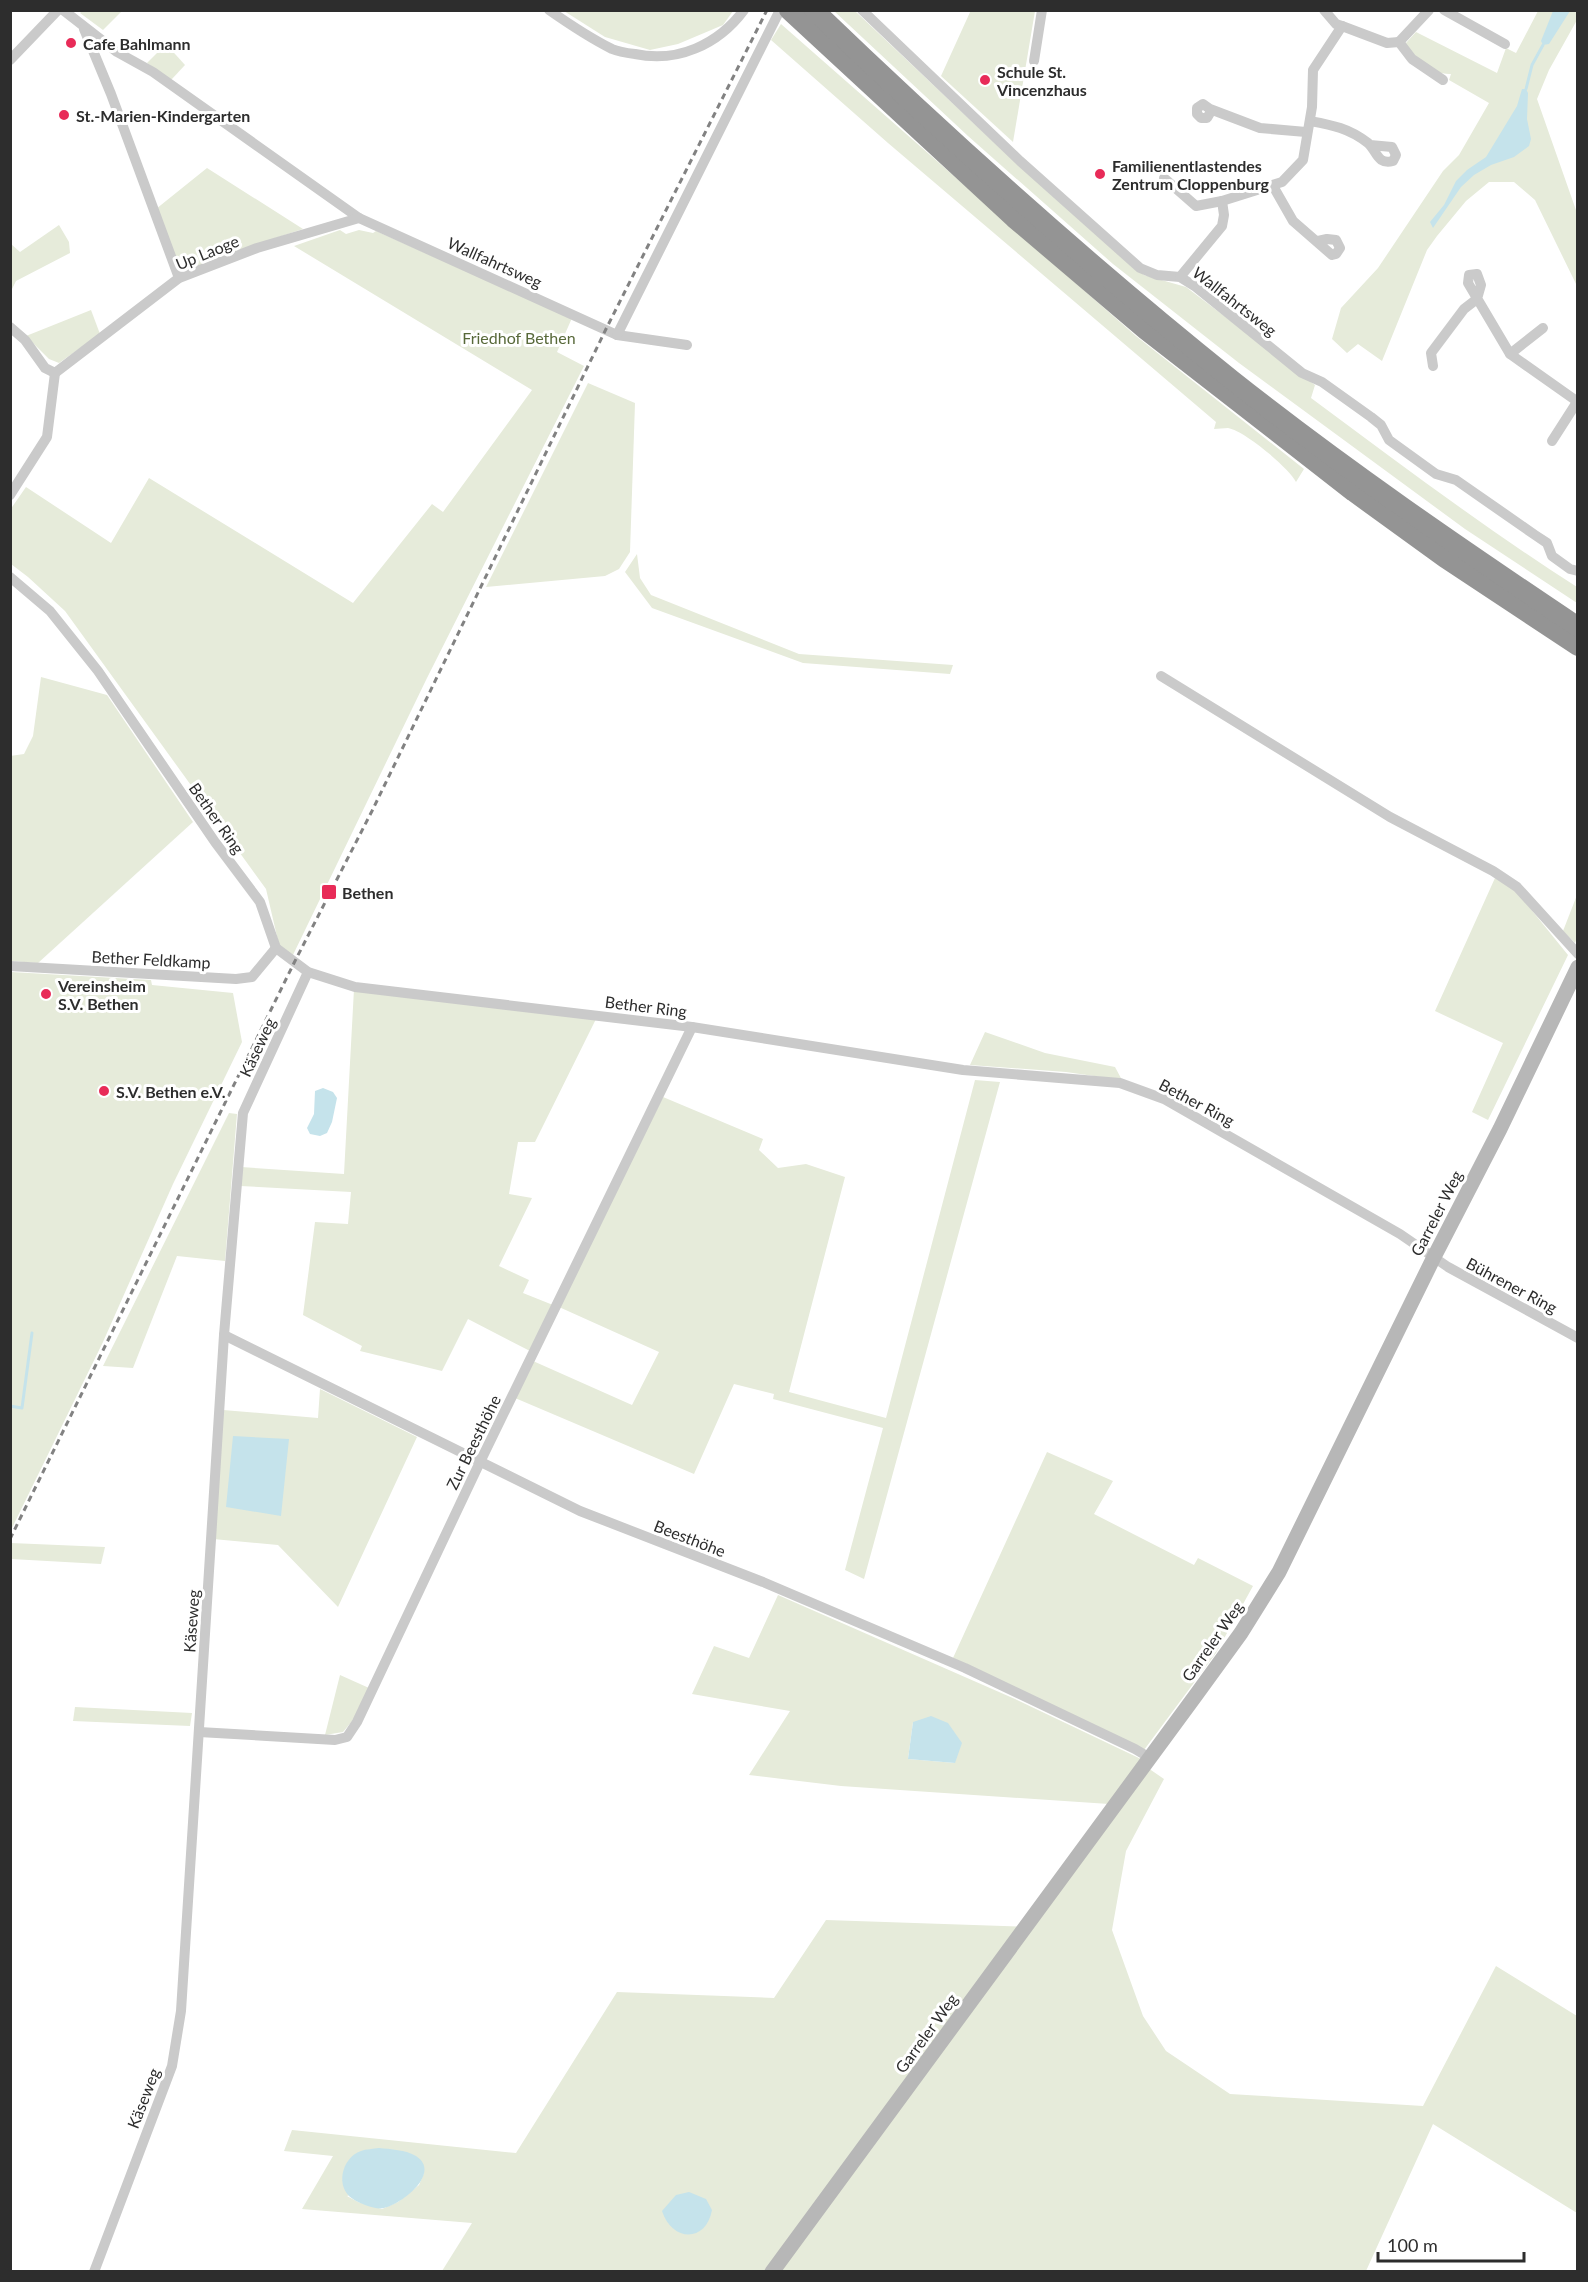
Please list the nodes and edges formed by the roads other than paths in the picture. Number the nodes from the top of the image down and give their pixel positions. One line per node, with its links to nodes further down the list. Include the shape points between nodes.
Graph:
1 (58, 10): 16 (street)
2 (63, 10): 13 (street, Wallfahrtsweg)
3 (549, 10): 4 (street, via 614,50 649,57 693,50 710,42 731,27)
4 (744, 10)
5 (780, 10): 32 (street)
6 (862, 10): 28 (street, Wallfahrtsweg, via 1020,161 1140,268 1157,275)
7 (1042, 10): 17 (street)
8 (1324, 10): 12 (street)
9 (1429, 10): 14 (street)
10 (1444, 10): 15 (street)
11 (801, 14): 42 (highway, via 907,100 1026,208 1199,353 1451,542); 43 (highway, via 1014,218 1146,330 1354,492)
12 (1342, 26): 14 (street, via 1387,43); 20 (street, via 1313,70)
13 (84, 28): 26 (street, Wallfahrtsweg, via 153,72); 29 (street)
14 (1399, 42): 18 (street, via 1412,59)
15 (1505, 44)
16 (10, 60)
17 (1034, 61)
18 (1443, 80)
19 (1210, 109): 21 (street, via 1260,128)
20 (1310, 121): 21 (street); 22 (street, via 1344,128)
21 (1306, 132): 24 (street, via 1303,160)
22 (1370, 145)
23 (1164, 178): 25 (street, via 1196,206)
24 (1273, 186): 25 (street); 27 (street, via 1293,221)
25 (1222, 201): 28 (street, via 1222,226)
26 (359, 218): 29 (street, Up Laoge, via 257,248); 32 (street, Wallfahrtsweg)
27 (1318, 241)
28 (1180, 277): 40 (street, Wallfahrtsweg, via 1302,373 1332,388 1371,417 1389,440 1436,474 1456,480 1547,543 1552,556)
29 (179, 278): 36 (street, Up Laoge)
30 (10, 327): 36 (street, via 45,368)
31 (1543, 328): 34 (street)
32 (617, 334): 33 (street, Wallfahrtsweg)
33 (687, 345)
34 (1510, 354): 35 (street, via 1477,299 1464,309 1431,353); 37 (street)
35 (1433, 366)
36 (55, 373): 39 (street, via 47,437)
37 (1577, 402): 38 (street)
38 (1552, 441)
39 (10, 495)
40 (1578, 571)
41 (10, 577): 45 (street, Bether Ring, via 50,611 98,671 260,902)
42 (1578, 627)
43 (1578, 646)
44 (1161, 675): 46 (street, via 1390,817 1517,886)
45 (276, 948): 47 (street, Bether Feldkamp, via 252,977 236,979); 49 (street, Bether Ring)
46 (1578, 954)
47 (10, 966)
48 (1578, 967): 51 (street, Garreler Weg)
49 (308, 972): 50 (street, Bether Ring, via 356,987); 52 (street, Käseweg, via 243,1113)
50 (693, 1027): 51 (street, Bether Ring, via 963,1070 1120,1083 1164,1099); 54 (street, Zur Beesthöhe)
51 (1434, 1257): 53 (street, Bührener Ring); 56 (street, Garreler Weg, via 1279,1572 1241,1633)
52 (224, 1335): 54 (street, Beesthöhe); 55 (street, Käseweg)
53 (1578, 1338)
54 (480, 1462): 55 (street, Zur Beesthöhe, via 347,1737 335,1740); 56 (street, Beesthöhe, via 580,1511 763,1582 965,1668)
55 (199, 1732): 57 (street, Käseweg, via 181,2011 172,2066)
56 (1150, 1758): 58 (street, Garreler Weg)
57 (94, 2271)
58 (772, 2271)

